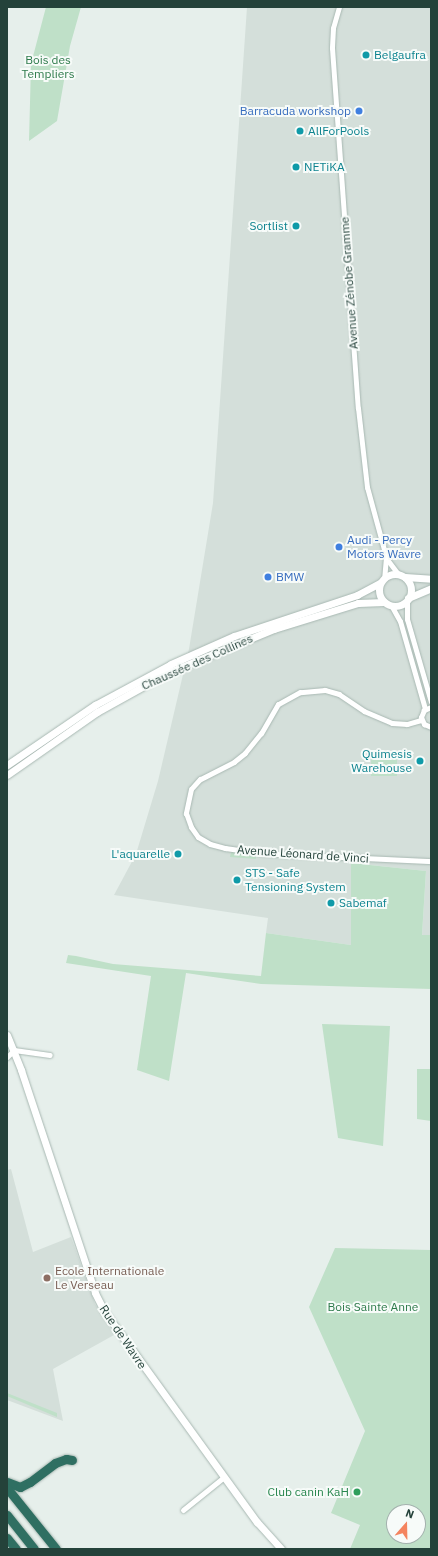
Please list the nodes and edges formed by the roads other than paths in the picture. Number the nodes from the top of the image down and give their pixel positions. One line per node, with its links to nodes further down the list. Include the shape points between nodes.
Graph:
1 (339, 7): 2 (street, Avenue Zénobe Gramme, via 332,28 332,48 360,435 367,487)
2 (386, 557): 3 (street, Avenue Zénobe Gramme); 5 (street, Avenue Zénobe Gramme)
3 (402, 576): 4 (main road); 5 (main road); 7 (main road, via 411,590)
4 (431, 579)
5 (382, 581): 8 (main road, via 379,593); 14 (main road, Chaussée des Collines, via 357,595 240,634 171,664 95,705)
6 (431, 588): 7 (main road)
7 (408, 600): 8 (main road, via 399,605); 9 (street, via 407,619)
8 (388, 604): 11 (street, via 400,621); 15 (main road, Chaussée des Collines, via 358,603 305,619 168,673 97,712)
9 (431, 702)
10 (431, 707): 11 (street)
11 (425, 709): 12 (street)
12 (422, 720): 13 (street); 16 (street, Avenue Léonard de Vinci, via 407,724 392,723 364,711 352,701 332,692 313,689 300,692 278,704 246,753 200,779 191,789 186,813 190,827 198,837 225,848 260,853)
13 (431, 727)
14 (7, 765)
15 (7, 775)
16 (431, 861)
17 (7, 1035): 18 (main road, Rue de Wavre)
18 (14, 1050): 19 (street); 20 (street); 22 (main road, Rue de Wavre, via 86,1266 103,1309)
19 (50, 1055)
20 (7, 1057)
21 (72, 1460): 23 (highway, via 54,1463 20,1487)
22 (224, 1477): 25 (street); 31 (main road, Rue de Wavre, via 257,1522)
23 (7, 1482)
24 (7, 1488): 30 (highway)
25 (183, 1510)
26 (7, 1515): 29 (highway)
27 (7, 1538): 28 (highway)
28 (16, 1549)
29 (34, 1549)
30 (56, 1549)
31 (281, 1549)

